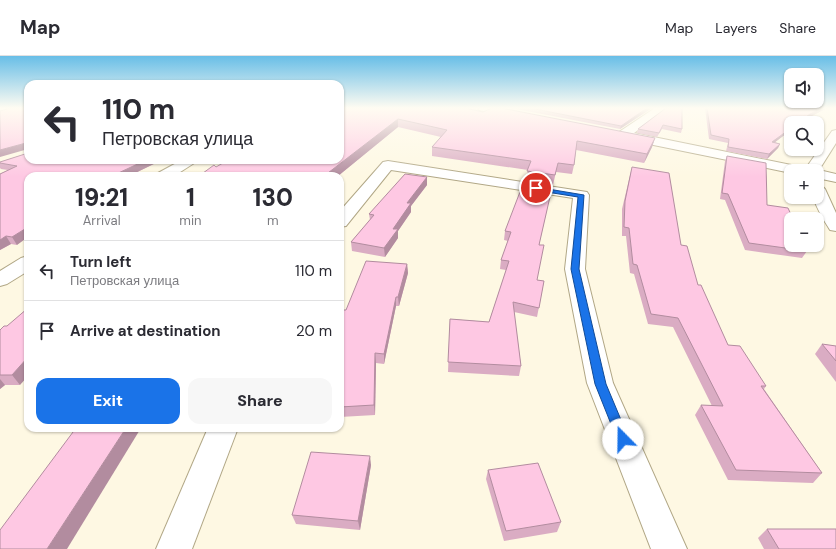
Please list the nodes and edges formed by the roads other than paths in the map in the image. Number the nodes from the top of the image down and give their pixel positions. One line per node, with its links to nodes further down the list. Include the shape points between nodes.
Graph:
1 (624, 131): 5 (street, via 619,134)
2 (836, 134): 4 (street)
3 (185, 164): 6 (street)
4 (816, 164)
5 (784, 167)
6 (170, 172)
7 (824, 175): 8 (street)
8 (836, 178)
9 (823, 204): 11 (street)
10 (344, 217): 16 (street, via 388,165 581,195 575,269 600,384)
11 (836, 226)
12 (24, 265): 13 (street)
13 (0, 280)
14 (221, 432): 15 (street)
15 (174, 549)
16 (669, 549)

